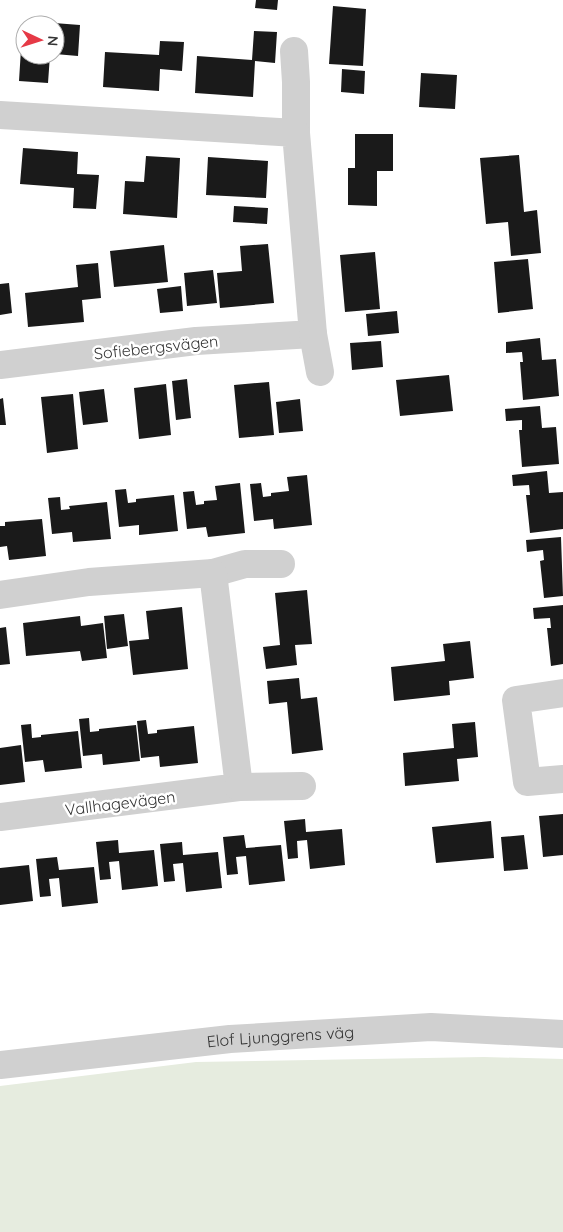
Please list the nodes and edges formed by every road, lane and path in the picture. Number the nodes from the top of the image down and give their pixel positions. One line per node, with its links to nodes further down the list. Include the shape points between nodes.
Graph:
1 (294, 51): 3 (street)
2 (0, 115): 3 (street)
3 (296, 133): 4 (street)
4 (313, 334): 5 (street, Sofiebergsvägen, via 196,341); 6 (street)
5 (0, 364)
6 (320, 372)
7 (281, 564): 8 (street, via 246,564)
8 (213, 573): 9 (street, via 89,582); 13 (street)
9 (0, 595)
10 (563, 694): 11 (street, via 516,700 527,782)
11 (563, 779)
12 (302, 786): 13 (street, Vallhagevägen)
13 (239, 787): 14 (street, Vallhagevägen)
14 (0, 817)
15 (563, 1034): 16 (street, Elof Ljunggrens väg, via 431,1027 230,1039)
16 (0, 1065)

